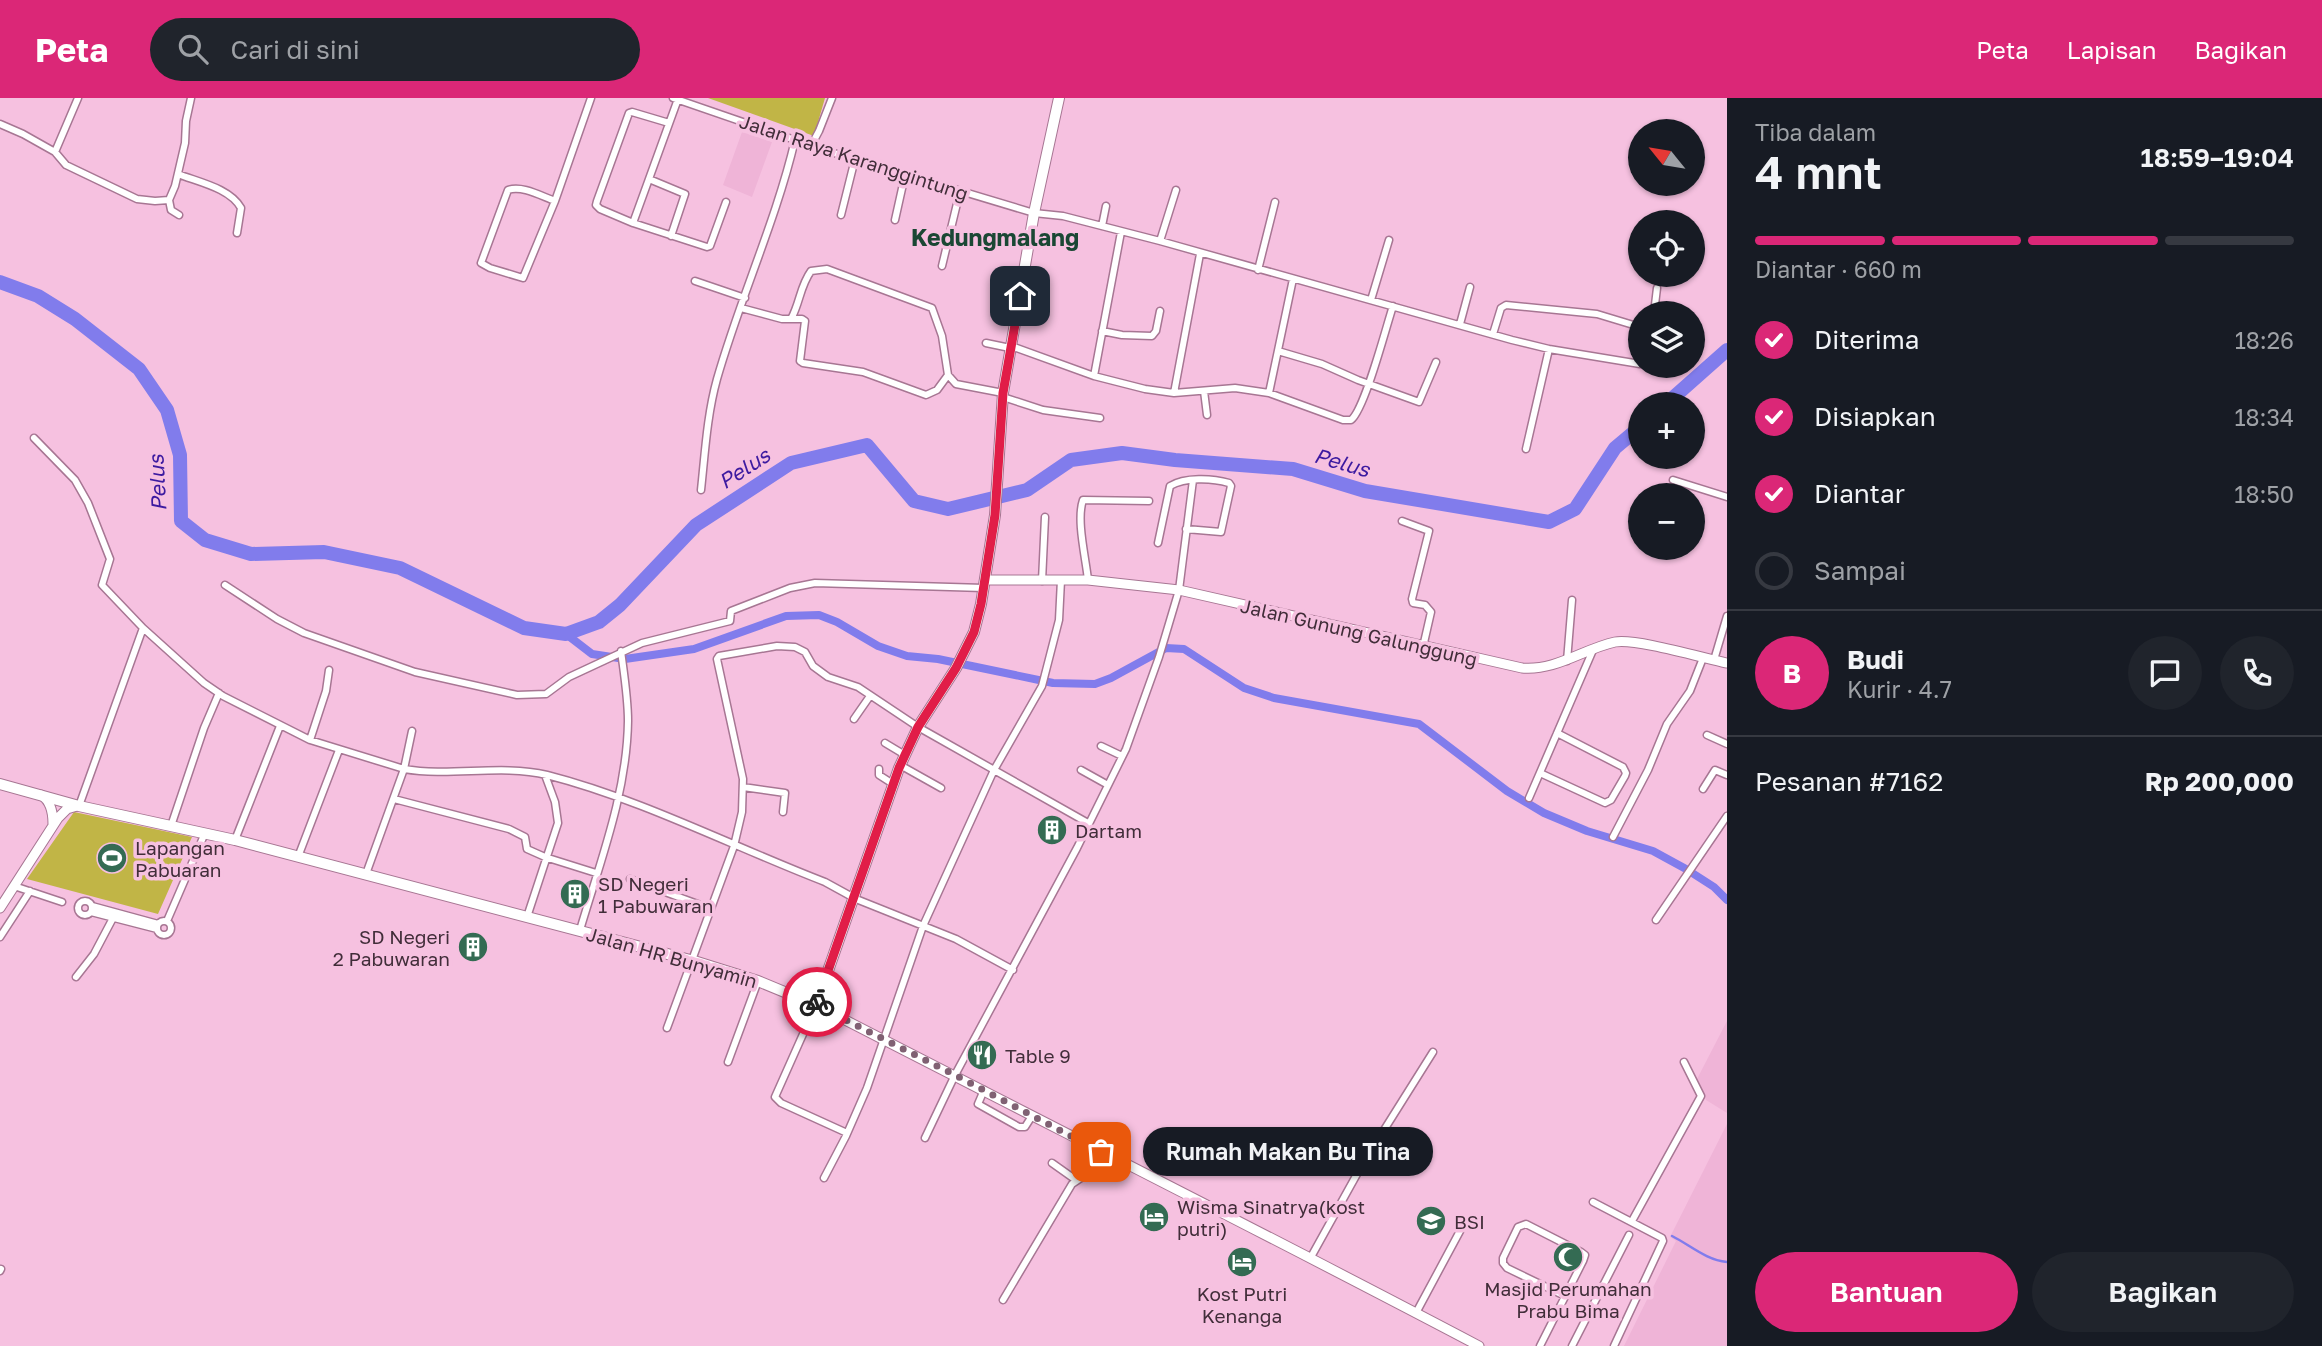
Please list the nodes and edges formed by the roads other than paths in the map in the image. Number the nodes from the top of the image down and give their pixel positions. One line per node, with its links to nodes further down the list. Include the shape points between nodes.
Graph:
1 (78, 98): 11 (street)
2 (191, 98): 13 (street)
3 (592, 98): 19 (street)
4 (832, 98): 10 (street)
5 (1059, 98): 23 (main road)
6 (676, 99): 7 (street); 9 (street, Jalan Raya Karanggintung)
7 (669, 123): 15 (street); 27 (street, via 630,113 615,151 596,205)
8 (0, 124): 11 (street)
9 (795, 140): 10 (street, Jalan Raya Karanggintung); 41 (street)
10 (811, 146): 12 (street, Jalan Raya Karanggintung)
11 (55, 152): 18 (street, via 66,165 137,199)
12 (855, 159): 14 (street, Jalan Raya Karanggintung); 25 (street)
13 (178, 174): 18 (street); 30 (street, via 236,200 241,208)
14 (905, 175): 17 (street, Jalan Raya Karanggintung); 26 (street)
15 (649, 179): 27 (street); 31 (street, via 685,194)
16 (1176, 190): 33 (street)
17 (960, 191): 23 (street, Jalan Raya Karanggintung); 35 (street)
18 (169, 200): 24 (street, via 171,210)
19 (555, 201): 19 (street, via 515,188 508,190 481,262 523,278)
20 (726, 202): 31 (street, via 709,246)
21 (1275, 202): 36 (street)
22 (1106, 206): 28 (street)
23 (1034, 213): 28 (street, Jalan Raya Karanggintung); 49 (main road)
24 (180, 215)
25 (841, 215)
26 (895, 220)
27 (633, 223): 31 (street)
28 (1102, 226): 29 (street, Jalan Raya Karanggintung)
29 (1121, 232): 33 (street, Jalan Raya Karanggintung); 52 (street)
30 (237, 233)
31 (671, 236)
32 (1389, 240): 42 (street)
33 (1160, 241): 34 (street, Jalan Raya Karanggintung)
34 (1200, 254): 36 (street, Jalan Raya Karanggintung); 64 (street)
35 (942, 266)
36 (1258, 270): 37 (street, Jalan Raya Karanggintung)
37 (1293, 279): 42 (street, Jalan Raya Karanggintung); 57 (street)
38 (695, 281): 41 (street)
39 (1470, 286): 51 (street)
40 (1657, 288): 43 (street)
41 (745, 298): 45 (street)
42 (1371, 300): 44 (street, Jalan Raya Karanggintung)
43 (1655, 301)
44 (1393, 306): 51 (street, Jalan Raya Karanggintung); 62 (street)
45 (741, 308): 48 (street); 73 (street, via 712,399)
46 (1160, 311): 52 (street, via 1152,336)
47 (1003, 317): 49 (street)
48 (791, 319): 60 (street, via 805,321 803,363 863,372 926,395 937,390); 60 (street, via 805,279 811,271 827,268 932,307)
49 (1016, 319): 55 (main road)
50 (1628, 323): 53 (street, via 1597,314 1506,305)
51 (1460, 324): 53 (street, Jalan Raya Karanggintung)
52 (1102, 331): 61 (street)
53 (1493, 334): 56 (street, Jalan Raya Karanggintung)
54 (986, 343): 55 (street)
55 (1011, 347): 61 (street); 66 (main road)
56 (1549, 349): 59 (street, Jalan Raya Karanggintung); 70 (street)
57 (1279, 351): 62 (street); 65 (street)
58 (1436, 362): 62 (street, via 1419,402)
59 (1628, 363)
60 (948, 375): 66 (street, via 956,384)
61 (1094, 376): 64 (street)
62 (1368, 384): 65 (street, via 1351,420)
63 (1204, 391): 64 (street); 65 (street, via 1235,387); 67 (street)
64 (1174, 393)
65 (1269, 393)
66 (1003, 395): 68 (street, via 1042,410); 83 (main road, via 995,515)
67 (1207, 415)
68 (1100, 418)
69 (34, 438): 88 (street, via 75,480 110,559 102,584)
70 (1526, 449)
71 (1193, 480): 78 (street); 78 (street, via 1226,481 1231,486 1221,532); 79 (street, via 1170,486)
72 (1673, 480): 74 (street)
73 (701, 490)
74 (1727, 497)
75 (1149, 501): 81 (street, via 1083,500)
76 (1045, 517): 82 (street)
77 (1402, 521): 89 (street, via 1429,531 1412,599 1431,612)
78 (1186, 529): 85 (street)
79 (1158, 543)
80 (1061, 580): 81 (street, Jalan Gunung Galunggung); 82 (street, Jalan Gunung Galunggung); 115 (street, via 1059,620 1046,675)
81 (1088, 580): 85 (street, Jalan Gunung Galunggung)
82 (1042, 581): 83 (street, Jalan Gunung Galunggung)
83 (984, 584): 91 (street, via 811,583 731,611 730,621); 101 (main road, via 964,655)
84 (225, 585): 91 (street, via 303,633 415,672 517,695 546,694)
85 (1179, 590): 89 (street, Jalan Gunung Galunggung); 111 (street)
86 (1572, 600): 93 (street)
87 (1727, 616): 94 (street)
88 (142, 628): 97 (street); 130 (street)
89 (1423, 647): 93 (street, Jalan Gunung Galunggung, via 1522,668)
90 (1593, 650): 92 (street, Jalan Gunung Galunggung, via 1619,641); 93 (street, Jalan Gunung Galunggung); 103 (street)
91 (621, 651): 127 (street, via 628,720)
92 (1703, 658): 94 (street, Jalan Gunung Galunggung); 137 (street, via 1694,684 1667,724)
93 (1567, 660)
94 (1714, 660): 95 (street, Jalan Gunung Galunggung)
95 (1727, 663)
96 (329, 670): 105 (street)
97 (219, 693): 100 (street); 135 (street)
98 (870, 696): 99 (street); 101 (street); 123 (street, via 828,677 795,647 719,656)
99 (854, 719)
100 (279, 726): 105 (street); 138 (street)
101 (918, 727): 110 (main road); 115 (street)
102 (412, 731): 113 (street)
103 (1557, 733): 117 (street); 117 (street, via 1623,767 1625,776 1605,803)
104 (1707, 735): 107 (street)
105 (310, 740): 109 (street)
106 (885, 743): 110 (street)
107 (1727, 744)
108 (1101, 747): 111 (street)
109 (340, 750): 113 (street); 140 (street)
110 (905, 755): 112 (main road)
111 (1122, 756): 122 (street)
112 (900, 765): 121 (main road); 124 (street)
113 (404, 769): 118 (street); 129 (street)
114 (879, 769): 121 (street, via 880,777)
115 (994, 770): 133 (street); 156 (street)
116 (1081, 770): 122 (street)
117 (1540, 773): 128 (street)
118 (545, 775): 127 (street); 141 (street, via 558,823)
119 (1727, 775): 125 (street, via 1715,770)
120 (0, 784): 126 (main road, Jalan HR Bunyamin)
121 (892, 784): 147 (main road)
122 (1108, 785): 133 (street)
123 (743, 787): 131 (street, via 783,792); 139 (street)
124 (941, 788)
125 (1703, 789)
126 (39, 794): 130 (main road, Jalan HR Bunyamin); 134 (street, via 51,807)
127 (619, 798): 139 (street); 142 (street)
128 (1529, 798)
129 (394, 799): 141 (street, via 509,829 524,835 527,849); 143 (street)
130 (79, 806): 134 (street, via 67,809); 135 (main road, Jalan HR Bunyamin)
131 (783, 812)
132 (1727, 816): 153 (street)
133 (1088, 822): 160 (street)
134 (53, 824): 145 (street)
135 (171, 826): 136 (main road, Jalan HR Bunyamin)
136 (205, 833): 138 (main road, Jalan HR Bunyamin); 154 (street)
137 (1613, 837)
138 (235, 840): 140 (main road, Jalan HR Bunyamin)
139 (734, 846): 147 (street); 150 (street)
140 (298, 857): 143 (main road, Jalan HR Bunyamin)
141 (545, 857): 142 (street); 151 (street)
142 (596, 873): 157 (street)
143 (366, 874): 151 (main road, Jalan HR Bunyamin)
144 (630, 879): 150 (street)
145 (14, 886): 146 (street); 149 (street)
146 (30, 891): 148 (street); 158 (street)
147 (853, 898): 156 (street); 163 (main road)
148 (62, 902)
149 (0, 908)
150 (711, 909): 159 (street)
151 (527, 917): 157 (main road, Jalan HR Bunyamin)
152 (113, 918): 155 (street); 155 (street, via 91,909); 161 (street)
153 (1656, 920)
154 (167, 921): 155 (street); 155 (street, via 171,926 168,934 160,934)
155 (158, 926)
156 (923, 926): 160 (street); 165 (street)
157 (580, 930): 159 (main road, Jalan HR Bunyamin)
158 (0, 937)
159 (694, 961): 162 (main road, Jalan HR Bunyamin); 164 (street)
160 (1013, 970): 169 (street)
161 (76, 977)
162 (758, 981): 163 (main road, Jalan HR Bunyamin); 167 (street)
163 (816, 1005): 165 (street, Jalan HR Bunyamin); 172 (street, via 775,1097)
164 (667, 1028)
165 (884, 1040): 169 (street, Jalan HR Bunyamin); 172 (street)
166 (1433, 1052): 182 (street)
167 (728, 1062)
168 (1684, 1062): 179 (street, via 1701,1096)
169 (955, 1075): 170 (street, Jalan HR Bunyamin); 173 (street)
170 (984, 1090): 171 (street, Jalan HR Bunyamin); 171 (street, via 978,1104 1019,1127 1025,1127)
171 (1032, 1116): 174 (street, Jalan HR Bunyamin)
172 (847, 1133): 176 (street)
173 (925, 1138)
174 (1101, 1152): 177 (street); 182 (street, Jalan HR Bunyamin)
175 (1052, 1163): 177 (street)
176 (824, 1178)
177 (1076, 1180): 184 (street)
178 (1593, 1202): 179 (street)
179 (1632, 1221): 189 (street, via 1663,1241)
180 (1460, 1231): 185 (street)
181 (1629, 1235): 188 (street)
182 (1311, 1257): 185 (street, Jalan HR Bunyamin)
183 (1565, 1296): 183 (street, via 1503,1263 1518,1227 1526,1224 1585,1255); 187 (street)
184 (1003, 1300)
185 (1416, 1312): 186 (street, Jalan HR Bunyamin)
186 (1479, 1346)
187 (1540, 1346)
188 (1572, 1346)
189 (1614, 1346)

